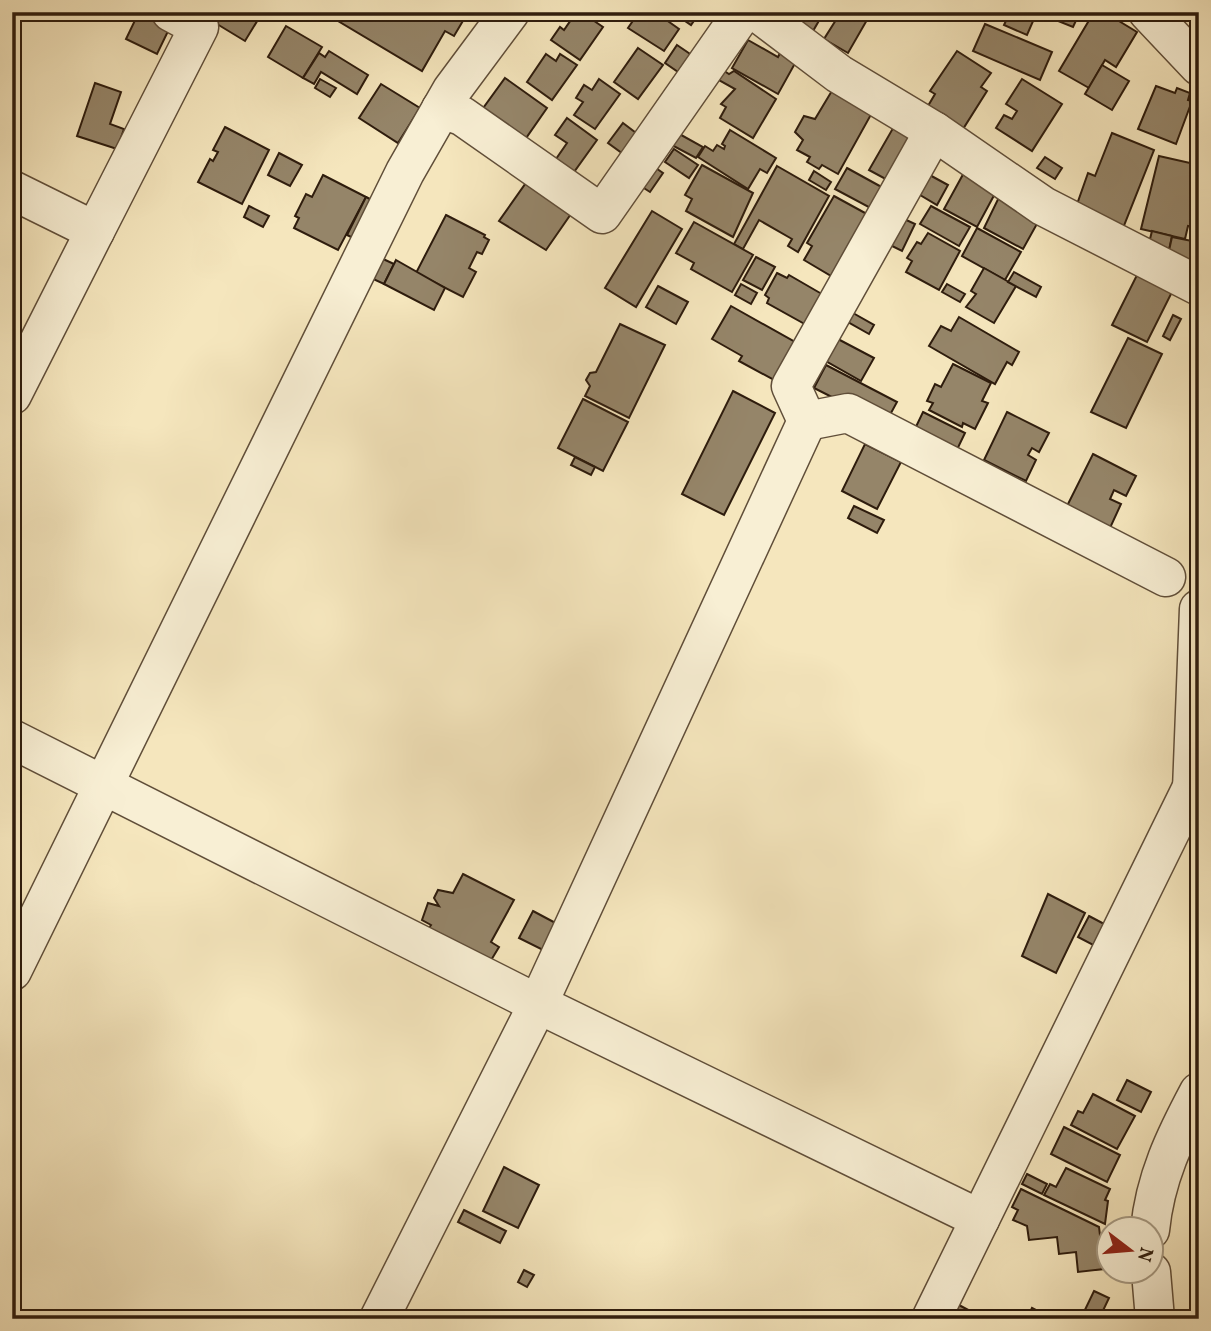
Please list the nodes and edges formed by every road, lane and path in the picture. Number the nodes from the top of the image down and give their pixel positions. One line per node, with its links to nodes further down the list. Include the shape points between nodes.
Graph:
1 (171, 12): 10 (street, via 199,27)
2 (510, 12): 7 (street)
3 (743, 12): 7 (street, via 602,214 462,116)
4 (757, 12): 8 (street, via 839,74)
5 (1148, 12): 6 (street)
6 (1199, 66)
7 (441, 109): 18 (street, via 405,172)
8 (934, 131): 11 (street, via 1043,206); 13 (street, via 791,386)
9 (12, 190): 10 (street)
10 (95, 231): 12 (street)
11 (1199, 286)
12 (12, 395)
13 (807, 421): 14 (street, via 848,413); 20 (street)
14 (1166, 576)
15 (1199, 608): 17 (street)
16 (12, 739): 18 (street)
17 (1196, 781): 23 (street)
18 (106, 786): 19 (street); 20 (street)
19 (12, 971)
20 (538, 1004): 23 (street); 25 (street)
21 (1199, 1092): 22 (street, via 1168,1151)
22 (1151, 1216)
23 (980, 1219): 26 (street)
24 (1152, 1286): 27 (street)
25 (379, 1319)
26 (930, 1319)
27 (1155, 1319)

